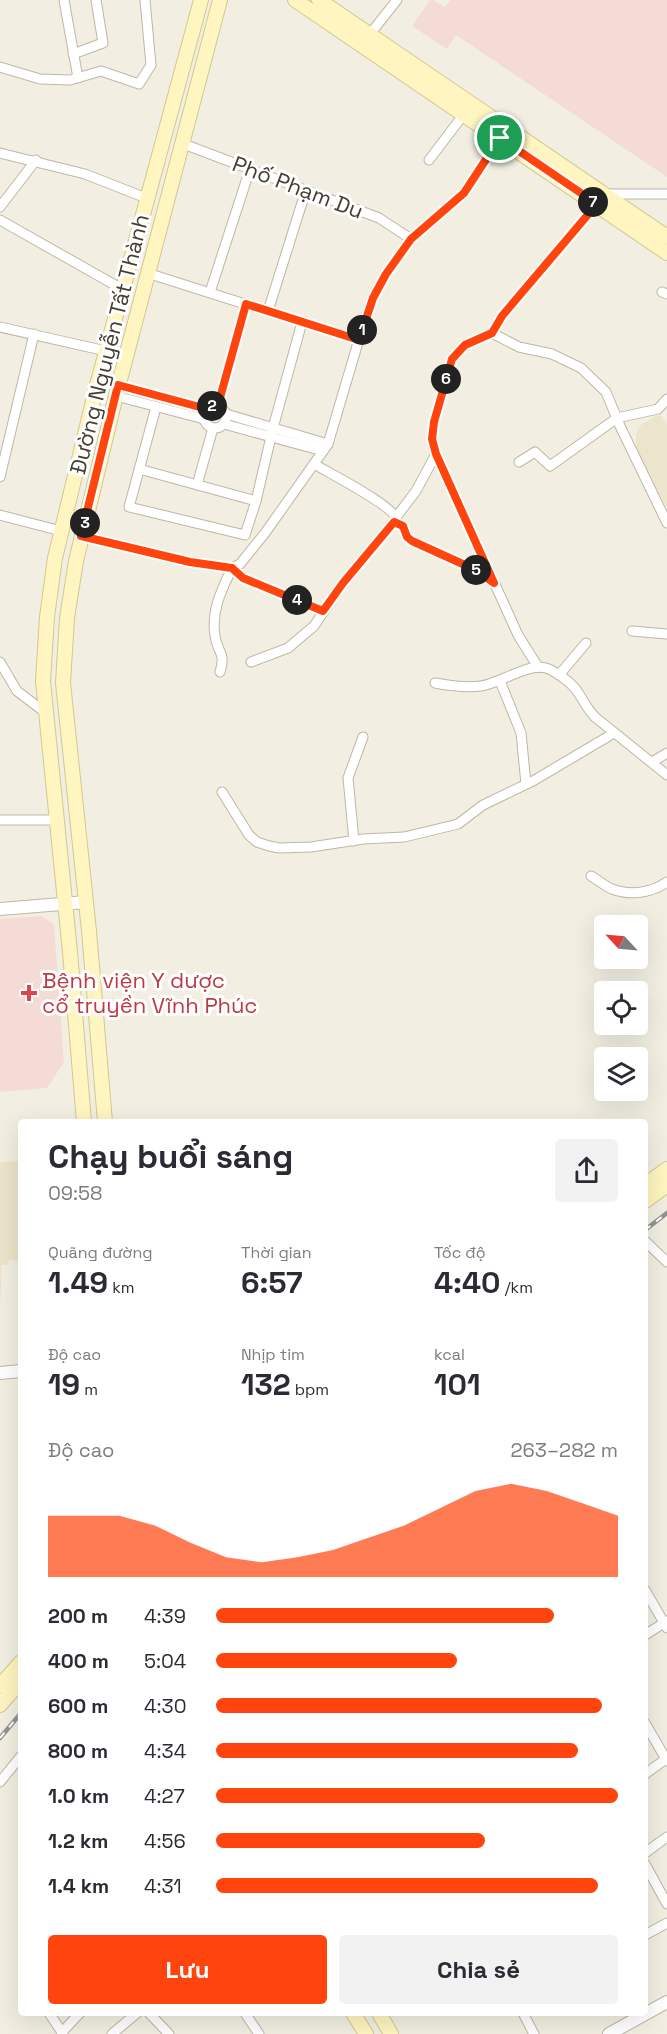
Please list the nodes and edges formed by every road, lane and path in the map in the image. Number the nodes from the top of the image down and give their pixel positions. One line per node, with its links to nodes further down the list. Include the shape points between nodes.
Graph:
1 (64, 0): 10 (street)
2 (96, 0): 10 (street, via 103,43)
3 (145, 0): 12 (street, via 151,64 139,84 101,71)
4 (201, 0): 22 (main road, Đường Nguyễn Tất Thành)
5 (220, 0): 15 (main road, Đường Nguyễn Tất Thành)
6 (295, 0): 13 (main road)
7 (319, 0): 9 (main road)
8 (397, 0): 9 (street)
9 (370, 34): 23 (main road)
10 (74, 54): 12 (street)
11 (0, 67): 12 (street, via 40,79)
12 (78, 78)
13 (464, 114): 14 (main road); 18 (street)
14 (500, 138): 23 (main road); 27 (street, via 464,193)
15 (181, 142): 19 (street, Phố Phạm Du); 29 (main road, Đường Nguyễn Tất Thành)
16 (0, 153): 17 (street)
17 (36, 160): 22 (street); 24 (street)
18 (429, 160)
19 (250, 169): 20 (street, Phố Phạm Du); 31 (street)
20 (306, 190): 27 (street, Phố Phạm Du, via 379,218); 33 (street)
21 (667, 194): 23 (street)
22 (146, 198): 30 (main road, Đường Nguyễn Tất Thành)
23 (600, 199): 26 (main road); 28 (main road); 36 (street)
24 (0, 207)
25 (0, 220): 30 (street)
26 (667, 237)
27 (411, 239): 38 (street, via 373,298)
28 (667, 253)
29 (147, 273): 31 (street); 41 (main road, Đường Nguyễn Tất Thành)
30 (122, 289): 39 (main road, Đường Nguyễn Tất Thành)
31 (210, 292): 32 (street)
32 (246, 304): 33 (street); 43 (street)
33 (268, 311): 34 (street)
34 (302, 322): 38 (street); 50 (street)
35 (0, 327): 37 (street)
36 (492, 333): 47 (street, via 519,347 552,354 581,368 606,392); 52 (street, via 465,345 452,359 434,422 432,439)
37 (34, 334): 39 (street); 56 (street)
38 (359, 340): 51 (street)
39 (106, 351): 40 (main road, Đường Nguyễn Tất Thành)
40 (97, 385): 41 (main road); 62 (main road, Đường Nguyễn Tất Thành)
41 (117, 391): 44 (street); 45 (street); 63 (main road, Đường Nguyễn Tất Thành)
42 (667, 399): 47 (street, via 658,409)
43 (218, 405): 45 (street); 46 (street)
44 (156, 406): 45 (street); 55 (street)
45 (206, 414): 49 (street, via 207,424)
46 (226, 414): 48 (street); 50 (street)
47 (617, 418): 53 (street, via 550,466 535,452); 61 (street)
48 (224, 424): 49 (street); 50 (street)
49 (213, 428): 57 (street)
50 (272, 432): 51 (street); 58 (street)
51 (326, 448): 54 (street)
52 (436, 454): 60 (street); 65 (street)
53 (519, 462)
54 (314, 464): 60 (street, via 377,500); 64 (street, via 265,533 240,564)
55 (139, 469): 57 (street); 58 (street, via 129,507 245,535)
56 (0, 477)
57 (197, 484): 58 (street)
58 (256, 501)
59 (0, 515): 62 (street)
60 (396, 519): 65 (street, via 412,541 476,570); 66 (street)
61 (667, 523)
62 (61, 531): 77 (main road, Đường Nguyễn Tất Thành, via 47,617 43,681)
63 (81, 536): 64 (street); 78 (main road, Đường Nguyễn Tất Thành, via 67,618 63,683)
64 (232, 568): 66 (street, via 243,578); 73 (street, via 218,596 214,617 215,637 224,659)
65 (494, 583): 71 (street)
66 (323, 611): 70 (street, via 314,626 288,648)
67 (632, 631): 68 (street)
68 (667, 634)
69 (586, 644): 74 (street)
70 (251, 662)
71 (538, 667): 74 (street); 75 (street)
72 (2, 670): 77 (street, via 17,691)
73 (220, 672)
74 (559, 675): 79 (street, via 579,692 586,708)
75 (500, 681): 76 (street, via 463,687); 84 (street, via 520,733)
76 (435, 683)
77 (46, 713): 78 (main road); 87 (main road, Đường Nguyễn Tất Thành)
78 (66, 718): 91 (main road, Đường Nguyễn Tất Thành)
79 (614, 733): 82 (street); 84 (street)
80 (363, 737): 88 (street, via 348,778)
81 (667, 753): 82 (street)
82 (652, 762): 83 (street)
83 (667, 775)
84 (526, 784): 88 (street, via 483,805 458,824 404,837)
85 (222, 792): 88 (street, via 257,842 279,848)
86 (0, 820): 87 (street)
87 (57, 820): 92 (main road, Đường Nguyễn Tất Thành)
88 (354, 841)
89 (591, 876): 90 (street, via 611,889 625,892 645,892)
90 (667, 882)
91 (86, 902): 92 (street); 94 (main road, Đường Nguyễn Tất Thành)
92 (65, 903): 93 (street); 95 (main road, Đường Nguyễn Tất Thành)
93 (0, 909)
94 (96, 1008): 95 (main road); 97 (main road, Đường Nguyễn Tất Thành)
95 (74, 1009): 96 (main road, Đường Nguyễn Tất Thành)
96 (84, 1119)
97 (105, 1119)
98 (666, 1177): 99 (main road); 100 (main road)
99 (648, 1184)
100 (648, 1198)
101 (648, 1244): 102 (street)
102 (667, 1262)
103 (18, 1371): 104 (street)
104 (0, 1373)
105 (648, 1595): 106 (street)
106 (666, 1624): 107 (street)
107 (648, 1633)
108 (18, 1665): 110 (main road)
109 (18, 1684): 111 (main road)
110 (0, 1686)
111 (0, 1705)
112 (648, 1728): 114 (street)
113 (18, 1760): 116 (street)
114 (666, 1760): 115 (street)
115 (648, 1772)
116 (0, 1782)
117 (667, 1837): 118 (street)
118 (648, 1851)
119 (648, 1869): 120 (street)
120 (667, 1904)
121 (667, 1923): 122 (street)
122 (648, 1933)
123 (667, 2002): 124 (street)
124 (648, 2012)
125 (51, 2016): 134 (street)
126 (77, 2016): 134 (street)
127 (133, 2016): 135 (street)
128 (152, 2016): 136 (street)
129 (246, 2016): 137 (street)
130 (355, 2016): 138 (main road)
131 (381, 2016): 139 (main road)
132 (525, 2016): 140 (street)
133 (642, 2016): 141 (street)
134 (63, 2033)
135 (112, 2034)
136 (169, 2034)
137 (260, 2034)
138 (366, 2034)
139 (391, 2034)
140 (534, 2034)
141 (609, 2034)

